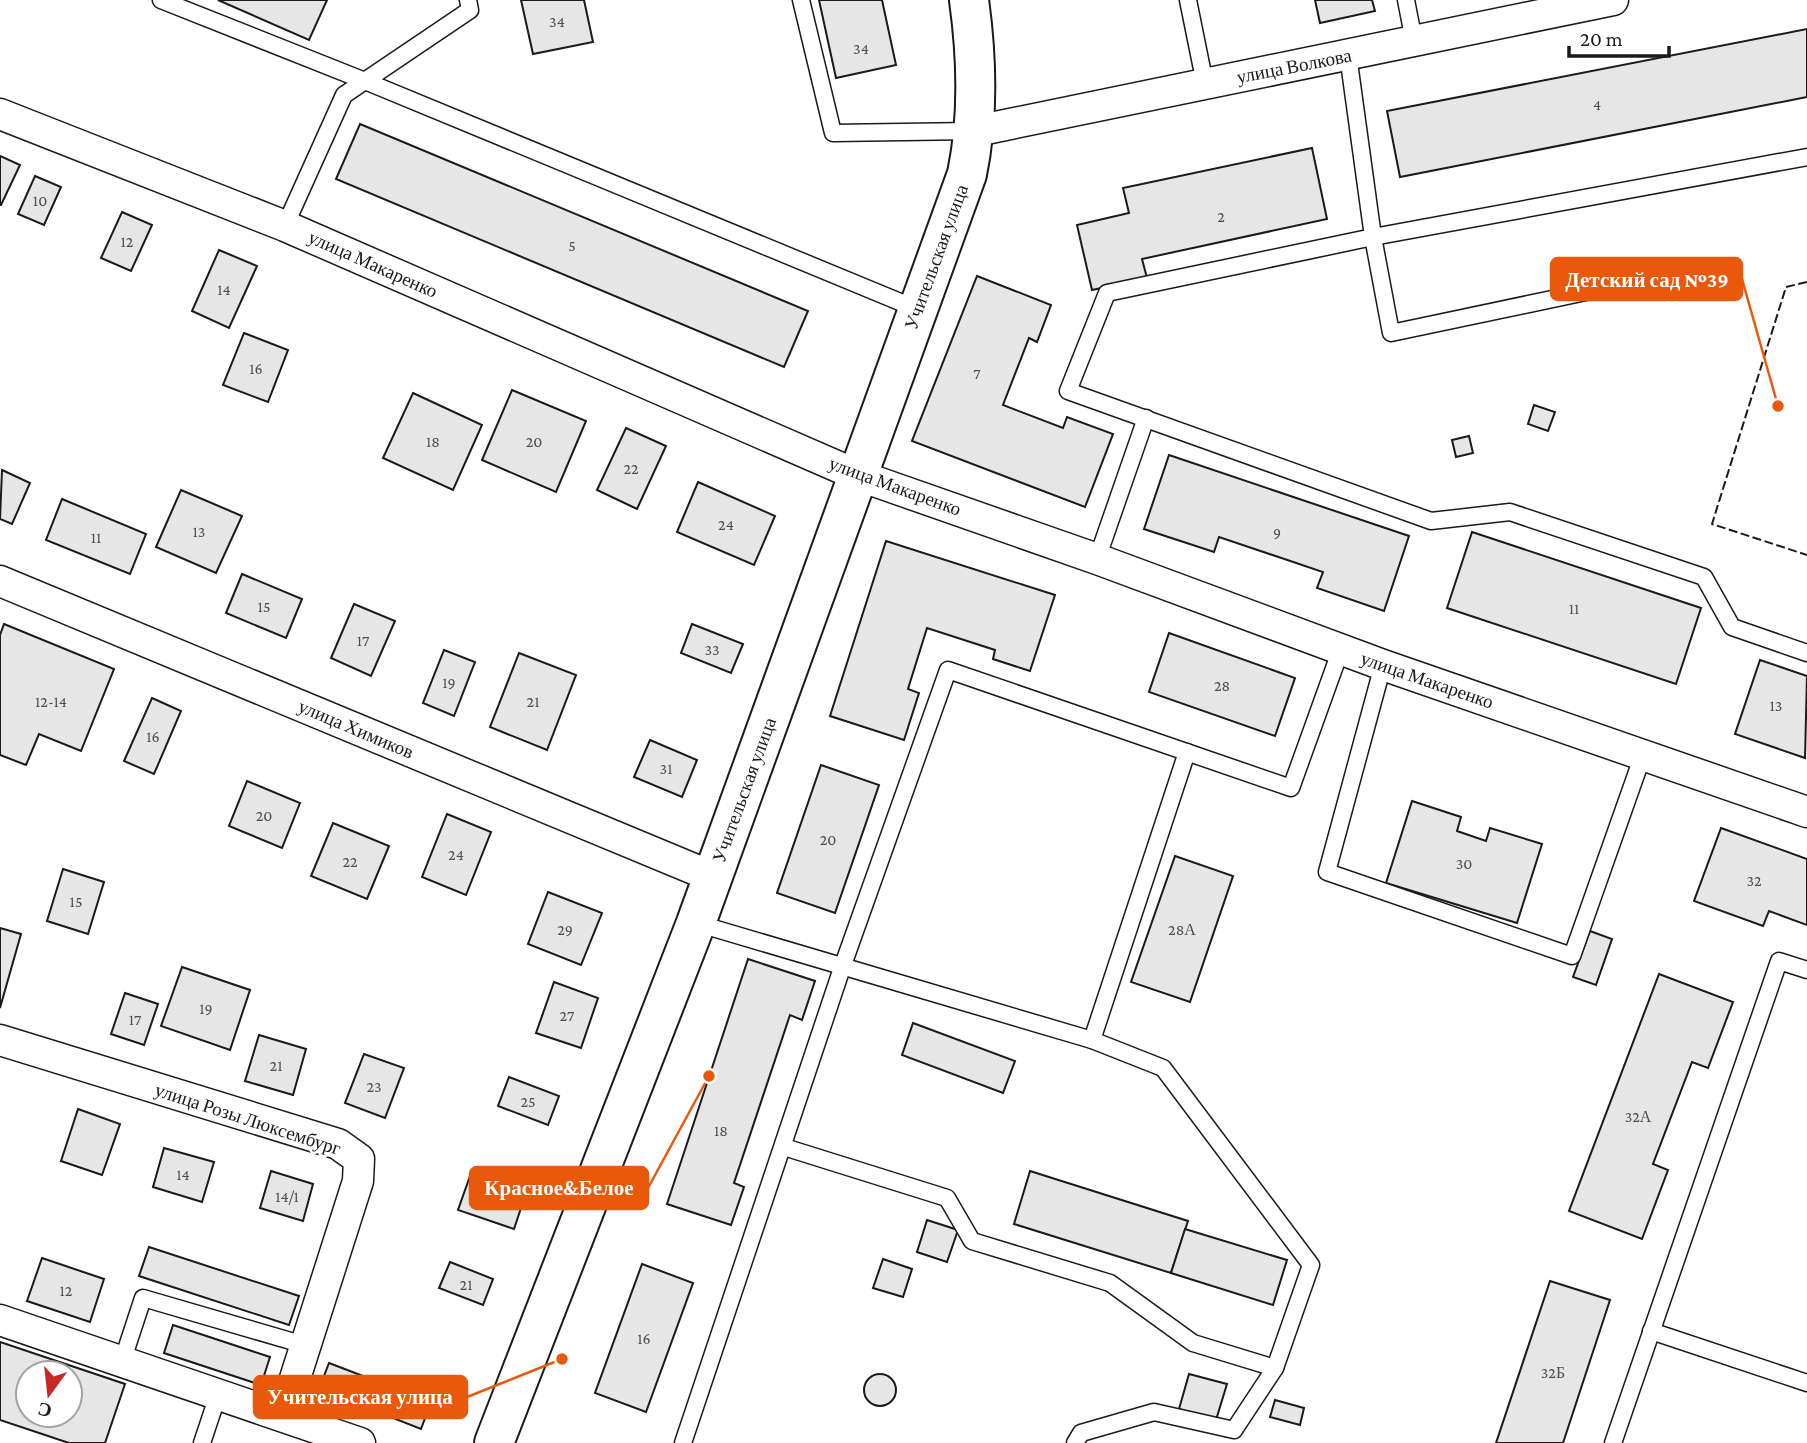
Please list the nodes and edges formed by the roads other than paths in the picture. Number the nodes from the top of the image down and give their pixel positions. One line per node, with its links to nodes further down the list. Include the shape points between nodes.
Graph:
1 (161, 0): 10 (lane)
2 (468, 0): 10 (lane, via 470,10)
3 (801, 0): 13 (lane, via 833,132)
4 (969, 0): 13 (street, Учительская улица)
5 (1188, 0): 11 (lane)
6 (1406, 0): 8 (lane)
7 (1613, 0): 8 (street, улица Волкова)
8 (1414, 41): 9 (street, улица Волкова)
9 (1348, 55): 11 (street, улица Волкова); 16 (lane)
10 (365, 81): 15 (lane, via 344,95); 18 (lane)
11 (1205, 84): 13 (street, улица Волкова)
12 (0, 114): 15 (street, улица Макаренко)
13 (976, 131): 18 (street, Учительская улица, via 967,174)
14 (1807, 157): 16 (lane)
15 (285, 226): 20 (street, улица Макаренко)
16 (1373, 237): 17 (lane, via 1391,333); 19 (lane, via 1107,293 1068,391)
17 (1600, 289)
18 (917, 309): 20 (street, Учительская улица)
19 (1146, 418): 21 (lane); 24 (lane, via 1431,521 1510,512 1704,577 1732,628)
20 (857, 474): 21 (street, улица Макаренко); 29 (street, Учительская улица)
21 (1097, 559): 23 (street, улица Макаренко)
22 (0, 581): 29 (street, улица Химиков)
23 (1341, 649): 25 (street, улица Макаренко); 26 (lane, via 1291,788)
24 (1807, 653)
25 (1384, 665): 27 (street, улица Макаренко); 27 (lane, via 1326,872 1572,956)
26 (1187, 752): 31 (lane, via 948,670); 34 (lane)
27 (1643, 755): 28 (street, улица Макаренко)
28 (1807, 812)
29 (713, 877): 30 (street, Учительская улица)
30 (696, 923): 31 (lane); 46 (street, Учительская улица)
31 (843, 965): 34 (lane); 35 (lane)
32 (1807, 970): 37 (lane, via 1779,961)
33 (0, 1040): 38 (street, улица Розы Люксембург, via 338,1144 359,1159 358,1181)
34 (1091, 1040): 40 (lane, via 1163,1068 1311,1265)
35 (784, 1147): 40 (lane, via 947,1198 972,1241 1110,1283 1194,1343); 47 (lane)
36 (0, 1320): 39 (street)
37 (1651, 1331): 41 (lane); 49 (lane)
38 (308, 1346): 39 (lane, via 142,1298); 43 (street, улица Розы Люксембург)
39 (122, 1362): 42 (street)
40 (1275, 1368): 48 (lane, via 1234,1430 1154,1412 1081,1433)
41 (1807, 1383)
42 (218, 1395): 43 (street); 44 (lane)
43 (284, 1416): 45 (street)
44 (202, 1443)
45 (360, 1443)
46 (494, 1443)
47 (683, 1443)
48 (1075, 1443)
49 (1613, 1443)

